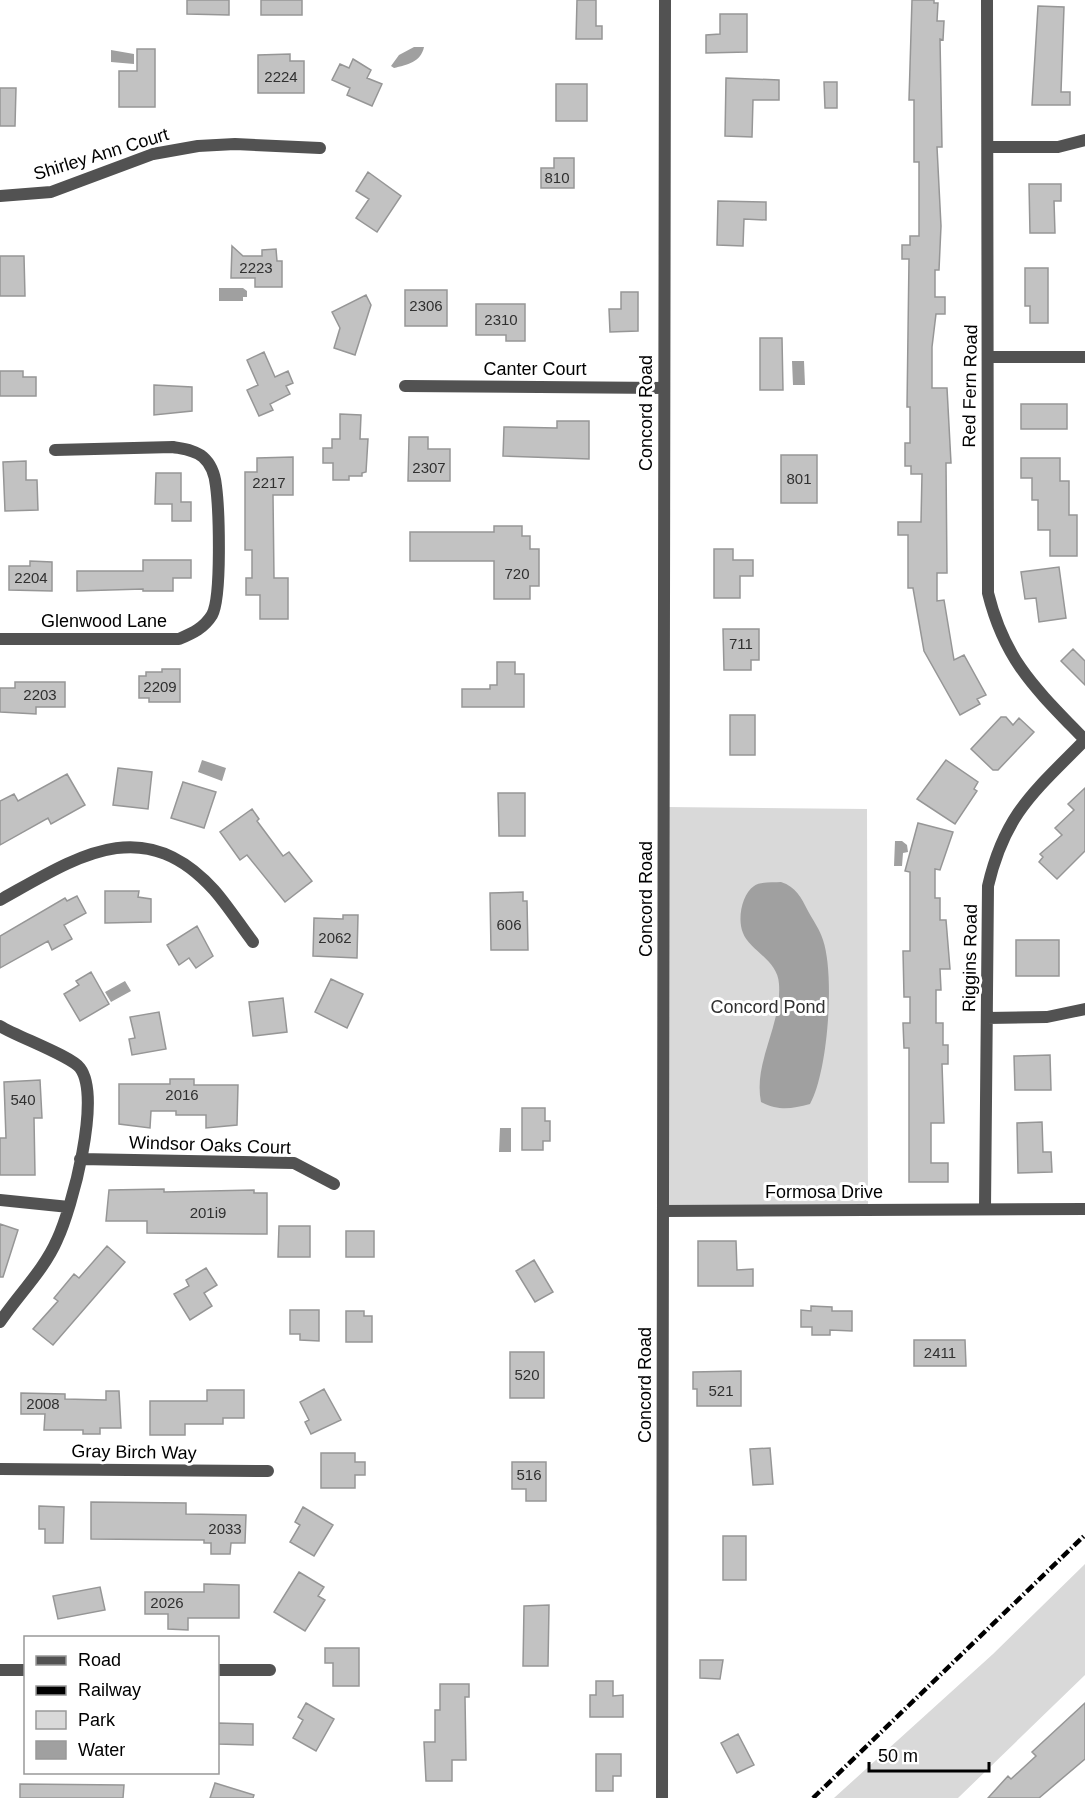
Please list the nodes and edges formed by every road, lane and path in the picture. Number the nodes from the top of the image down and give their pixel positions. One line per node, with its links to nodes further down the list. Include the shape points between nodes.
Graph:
1 (665, 0): 10 (street, Concord Road)
2 (987, 0): 4 (street, Red Fern Road)
3 (1085, 140): 4 (street, via 1058,147)
4 (989, 147): 7 (street, Red Fern Road)
5 (320, 148): 6 (street, Shirley Ann Court, via 198,146 153,154 51,192)
6 (0, 196)
7 (988, 357): 8 (street); 13 (street, Red Fern Road, via 986,569 996,627 1027,678)
8 (1085, 357)
9 (405, 387): 10 (street, Canter Court)
10 (664, 388): 25 (street, Concord Road)
11 (55, 450): 12 (street, Glenwood Lane, via 172,447 203,457 216,485 218,578 213,613 195,632 179,639)
12 (0, 639)
13 (1085, 740): 17 (street, Riggins Road, via 1030,796 1003,836 988,886)
14 (0, 900): 15 (street, via 95,851 141,848 172,857 199,876)
15 (253, 942)
16 (1085, 1009): 17 (street, via 1047,1017)
17 (987, 1018): 23 (street, Riggins Road)
18 (0, 1026): 19 (street, via 66,1057 80,1068 89,1103)
19 (80, 1159): 20 (street, Windsor Oaks Court, via 294,1163); 22 (street)
20 (334, 1184)
21 (0, 1200): 22 (street)
22 (69, 1207): 26 (street, via 57,1241)
23 (985, 1209): 24 (street, Formosa Drive); 25 (street, Formosa Drive)
24 (1085, 1209)
25 (663, 1211): 33 (street, Concord Road)
26 (0, 1322)
27 (0, 1468): 28 (street, Gray Birch Way)
28 (268, 1471)
29 (24, 1670): 32 (street)
30 (219, 1670): 31 (street)
31 (270, 1670)
32 (0, 1671)
33 (662, 1798)

